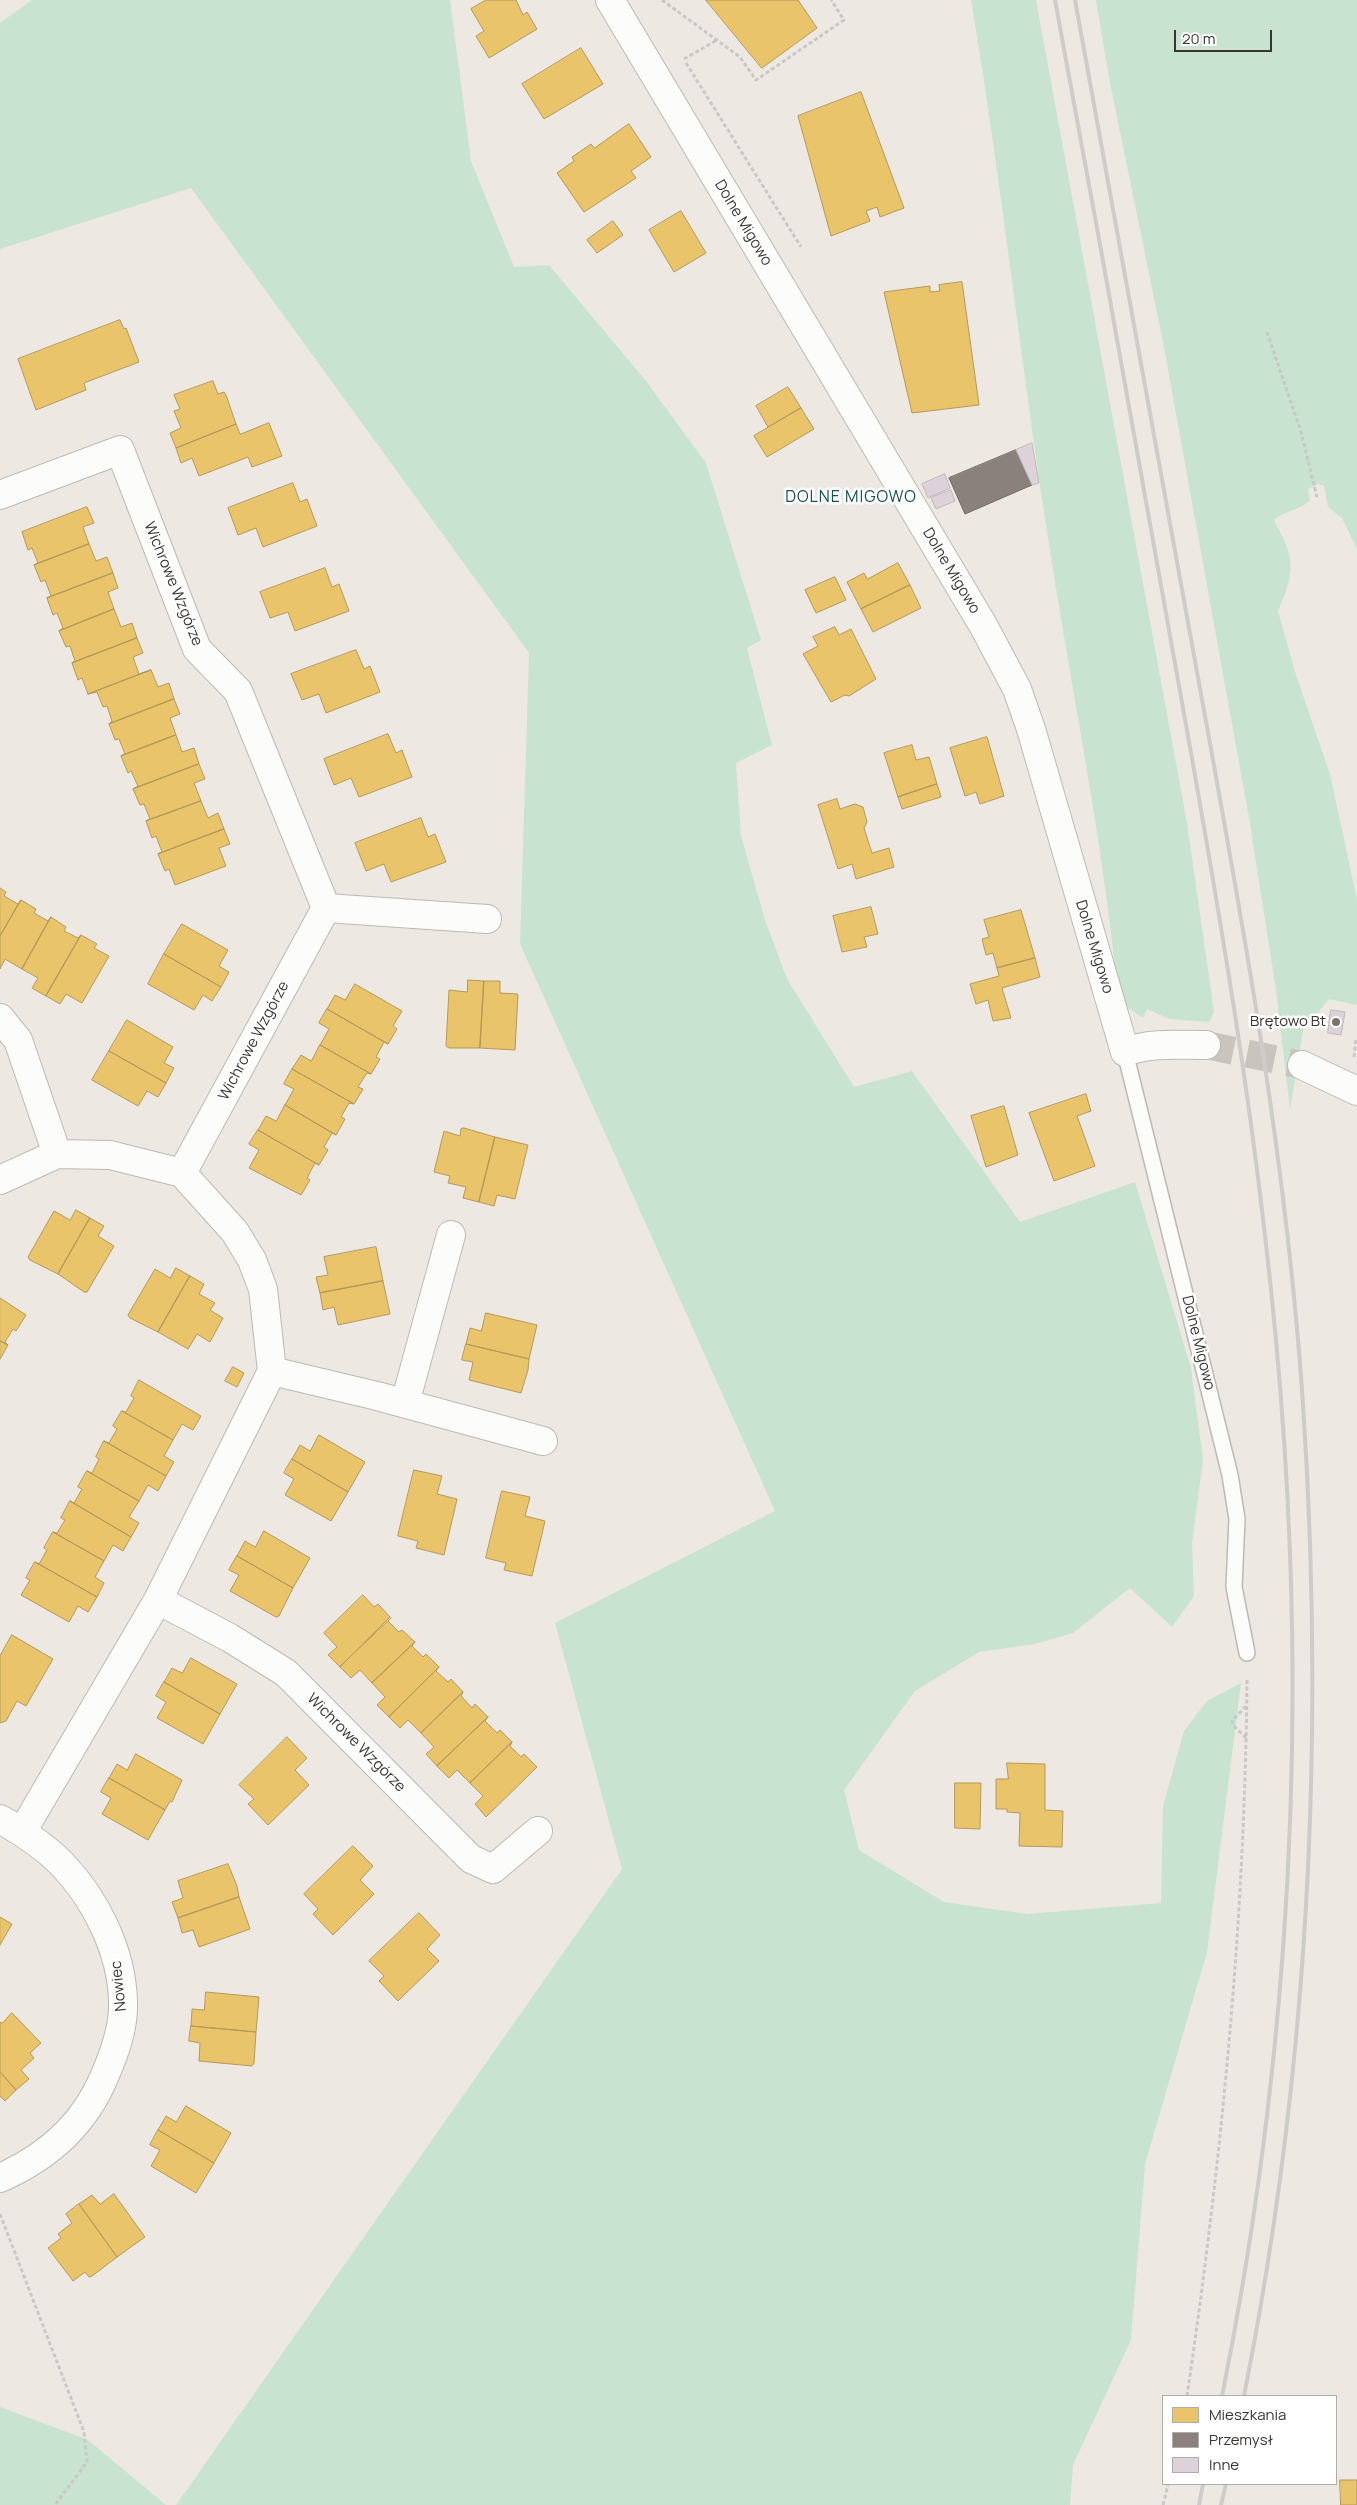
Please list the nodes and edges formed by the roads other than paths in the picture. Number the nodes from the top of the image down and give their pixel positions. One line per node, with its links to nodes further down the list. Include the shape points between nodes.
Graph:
1 (610, 0): 7 (street, Dolne Migowo, via 983,625 1017,689)
2 (0, 495): 3 (street, Wichrowe Wzgórze, via 120,450 197,649 238,692)
3 (326, 908): 4 (street); 11 (street, Wichrowe Wzgórze)
4 (487, 920)
5 (0, 1018): 10 (street, via 18,1040)
6 (1206, 1045): 7 (street, via 1154,1045)
7 (1126, 1052): 18 (lane, Dolne Migowo, via 1230,1475 1238,1519 1234,1587)
8 (1302, 1065): 9 (street)
9 (1357, 1091)
10 (57, 1154): 11 (street, via 110,1155); 12 (street)
11 (182, 1174): 14 (street, via 235,1232 252,1260 263,1289)
12 (0, 1180)
13 (451, 1235): 15 (street)
14 (272, 1371): 15 (street); 17 (street)
15 (405, 1403): 16 (street)
16 (543, 1441)
17 (158, 1600): 19 (street); 20 (street, Wichrowe Wzgórze, via 230,1638 286,1674 471,1859 493,1869)
18 (1247, 1653)
19 (11, 1825): 21 (street, Nowiec, via 61,1863 96,1911 117,1958 124,2002 121,2030 112,2058 86,2113 46,2152)
20 (538, 1831)
21 (0, 2178)

